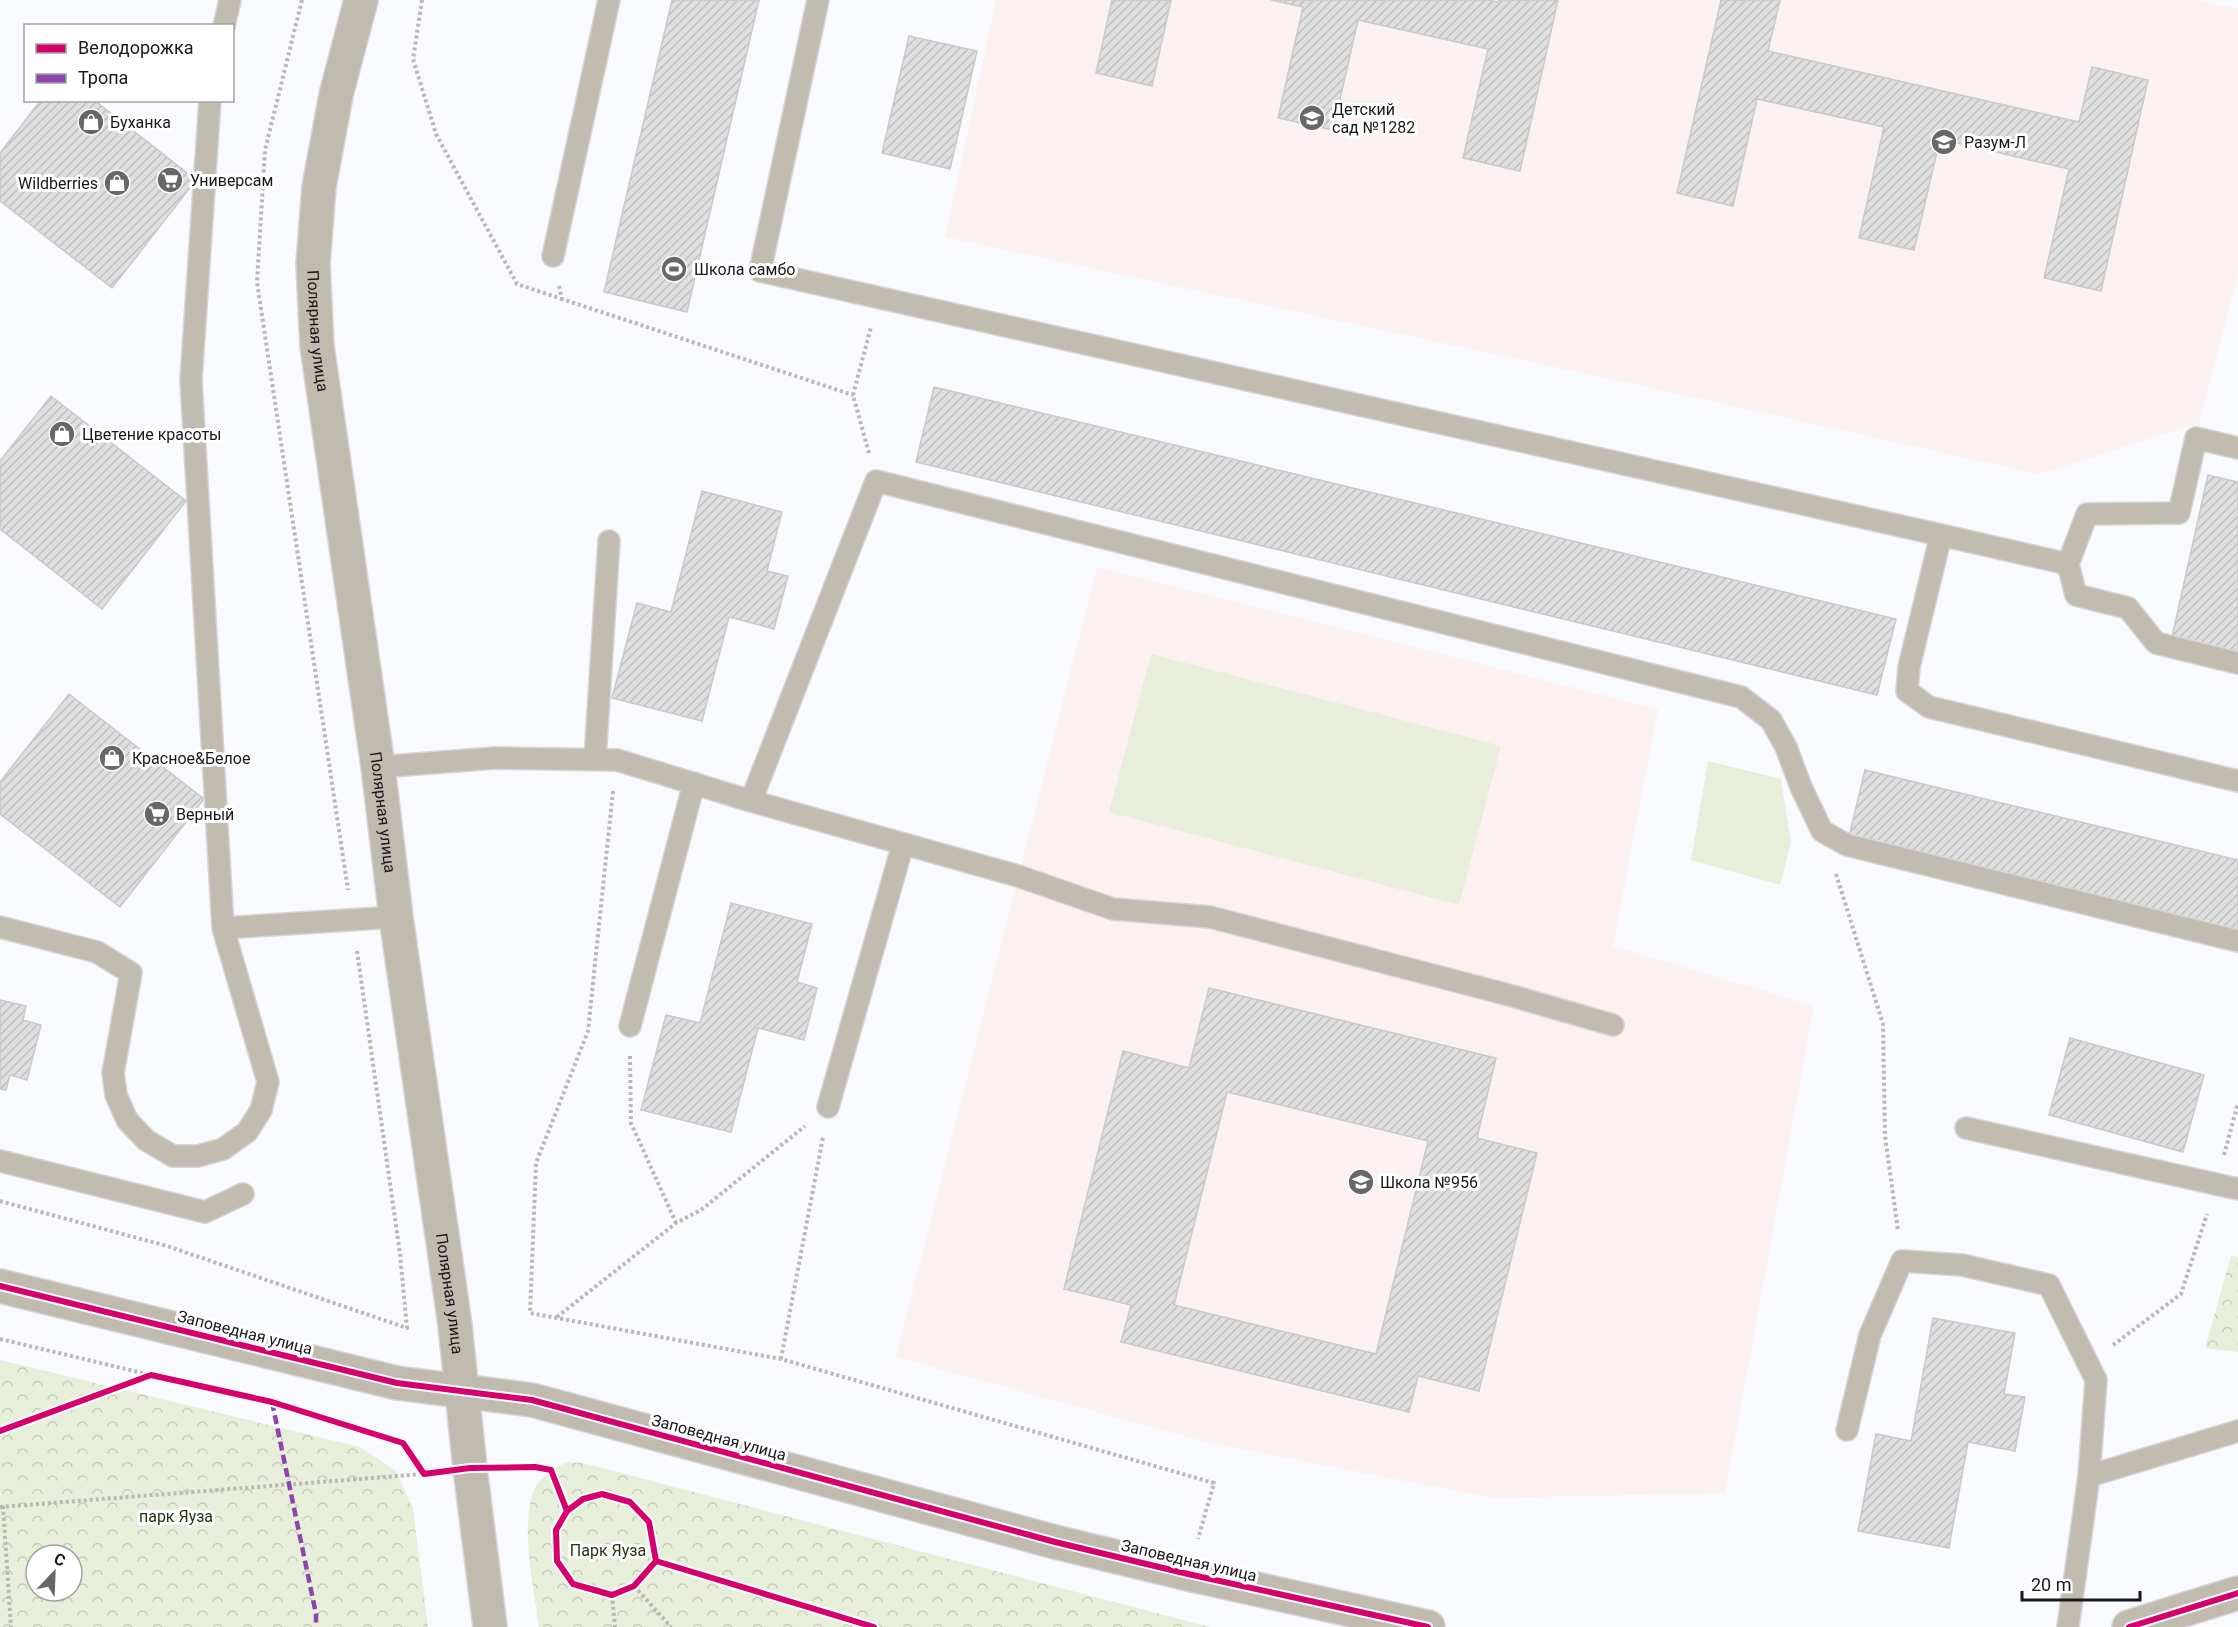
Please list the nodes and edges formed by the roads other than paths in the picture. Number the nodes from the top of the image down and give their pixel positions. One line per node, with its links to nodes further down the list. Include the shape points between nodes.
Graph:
1 (230, 0): 5 (lane)
2 (361, 0): 14 (main road, Полярная улица, via 336,95 319,187 313,264 317,346)
3 (609, 0): 7 (lane)
4 (818, 0): 9 (lane, via 760,271)
5 (224, 24)
6 (210, 102): 21 (lane, via 191,380)
7 (553, 256)
8 (2238, 448): 11 (lane, via 2196,438 2179,513 2087,514)
9 (1941, 535): 11 (lane); 15 (lane, via 1909,667 1907,691 1929,707)
10 (609, 541): 13 (lane)
11 (2068, 564): 12 (lane, via 2076,595 2128,608 2156,643)
12 (2238, 663)
13 (595, 759): 14 (lane, via 495,758); 16 (lane, via 617,760)
14 (378, 767): 19 (main road, Полярная улица)
15 (2238, 782)
16 (694, 783): 17 (lane); 24 (lane)
17 (751, 801): 18 (lane); 22 (lane, via 876,481 1741,697 1771,720 1822,831 1847,845)
18 (903, 844): 23 (lane, via 1018,876 1113,909 1210,917); 25 (lane)
19 (396, 917): 21 (lane); 31 (main road, Полярная улица)
20 (0, 927): 21 (lane, via 97,952 131,973 113,1072 116,1095 127,1120 146,1140 173,1156 198,1156 223,1149 247,1132 261,1110 268,1082)
21 (223, 928)
22 (2238, 942)
23 (1613, 1025)
24 (630, 1026)
25 (828, 1107)
26 (1966, 1128): 28 (lane)
27 (0, 1161): 29 (lane, via 205,1212)
28 (2238, 1189)
29 (243, 1194)
30 (0, 1286): 31 (main road, Заповедная улица, via 397,1383)
31 (463, 1392): 36 (main road, Полярная улица); 37 (main road, Заповедная улица, via 532,1400 1055,1542)
32 (1847, 1430): 34 (lane, via 1870,1335 1902,1261 1962,1265 2049,1285 2096,1380)
33 (2238, 1431): 34 (lane)
34 (2089, 1476): 38 (lane)
35 (2238, 1593): 39 (main road)
36 (490, 1627)
37 (1428, 1627)
38 (2068, 1627)
39 (2129, 1627)

